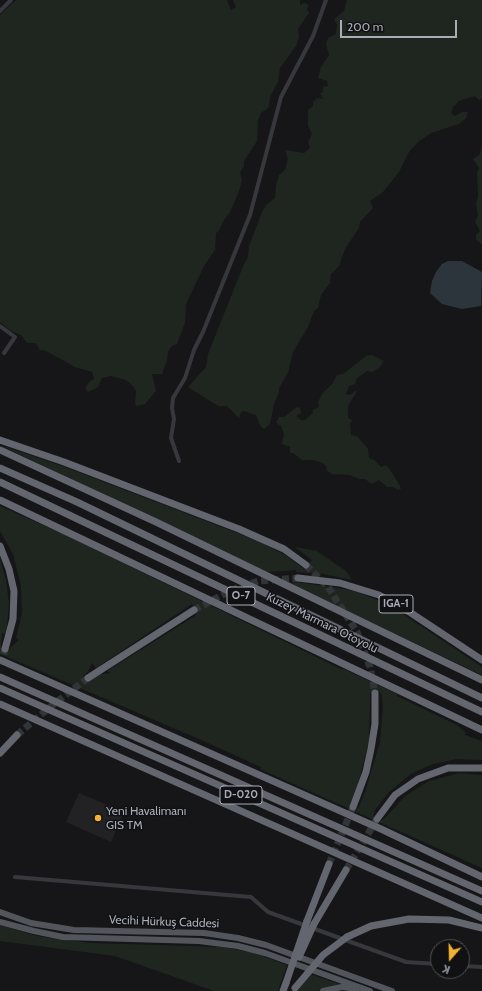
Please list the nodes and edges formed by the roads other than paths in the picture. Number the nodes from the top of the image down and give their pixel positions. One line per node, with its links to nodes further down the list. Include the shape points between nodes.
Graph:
1 (12, 0): 3 (street)
2 (326, 0): 8 (street, via 313,36 281,97 250,215 194,350 186,378 173,398 174,419 171,438)
3 (0, 11)
4 (0, 326): 5 (street, via 14,337)
5 (4, 353)
6 (0, 440): 13 (highway, via 84,469 239,529 284,550)
7 (0, 450): 21 (highway, via 162,525)
8 (179, 461)
9 (0, 468): 24 (highway, Kuzey Marmara Otoyolu / O-7, via 77,502)
10 (0, 482): 26 (highway, Kuzey Marmara Otoyolu / O-7)
11 (0, 500): 27 (highway)
12 (0, 546): 16 (highway, via 14,591 13,619)
13 (306, 565)
14 (298, 578): 18 (highway, IGA-1, via 340,583 379,595)
15 (194, 610): 20 (highway)
16 (5, 649)
17 (2, 659): 36 (highway)
18 (482, 660)
19 (0, 677): 37 (highway, D-020)
20 (88, 678)
21 (482, 680)
22 (0, 688): 38 (highway, D-020)
23 (375, 693): 31 (highway, via 375,724 371,749 366,772)
24 (482, 698)
25 (0, 704): 40 (highway)
26 (482, 712)
27 (482, 730)
28 (17, 735): 29 (highway)
29 (0, 753)
30 (482, 767): 32 (highway, via 462,767 435,772 411,783 391,800)
31 (353, 807)
32 (377, 819)
33 (329, 864): 42 (highway)
34 (346, 870): 42 (highway)
35 (15, 877): 44 (street, via 251,897 268,912 406,962)
36 (482, 877)
37 (482, 891)
38 (482, 902)
39 (0, 912): 51 (main road, Vecihi Hürkuş Caddesi, via 31,923 74,930 204,933 238,938 266,945)
40 (482, 918)
41 (0, 922): 50 (main road, Vecihi Hürkuş Caddesi, via 63,937 199,941 238,946 265,952)
42 (310, 923): 47 (highway, bridge)
43 (482, 928): 47 (highway, bridge, via 449,920 409,919 383,923 347,938 323,955)
44 (430, 964)
45 (470, 966): 46 (street)
46 (482, 967)
47 (290, 987): 48 (highway)
48 (283, 991)
49 (323, 991): 50 (main road, via 342,987)
50 (369, 991)
51 (392, 991)

